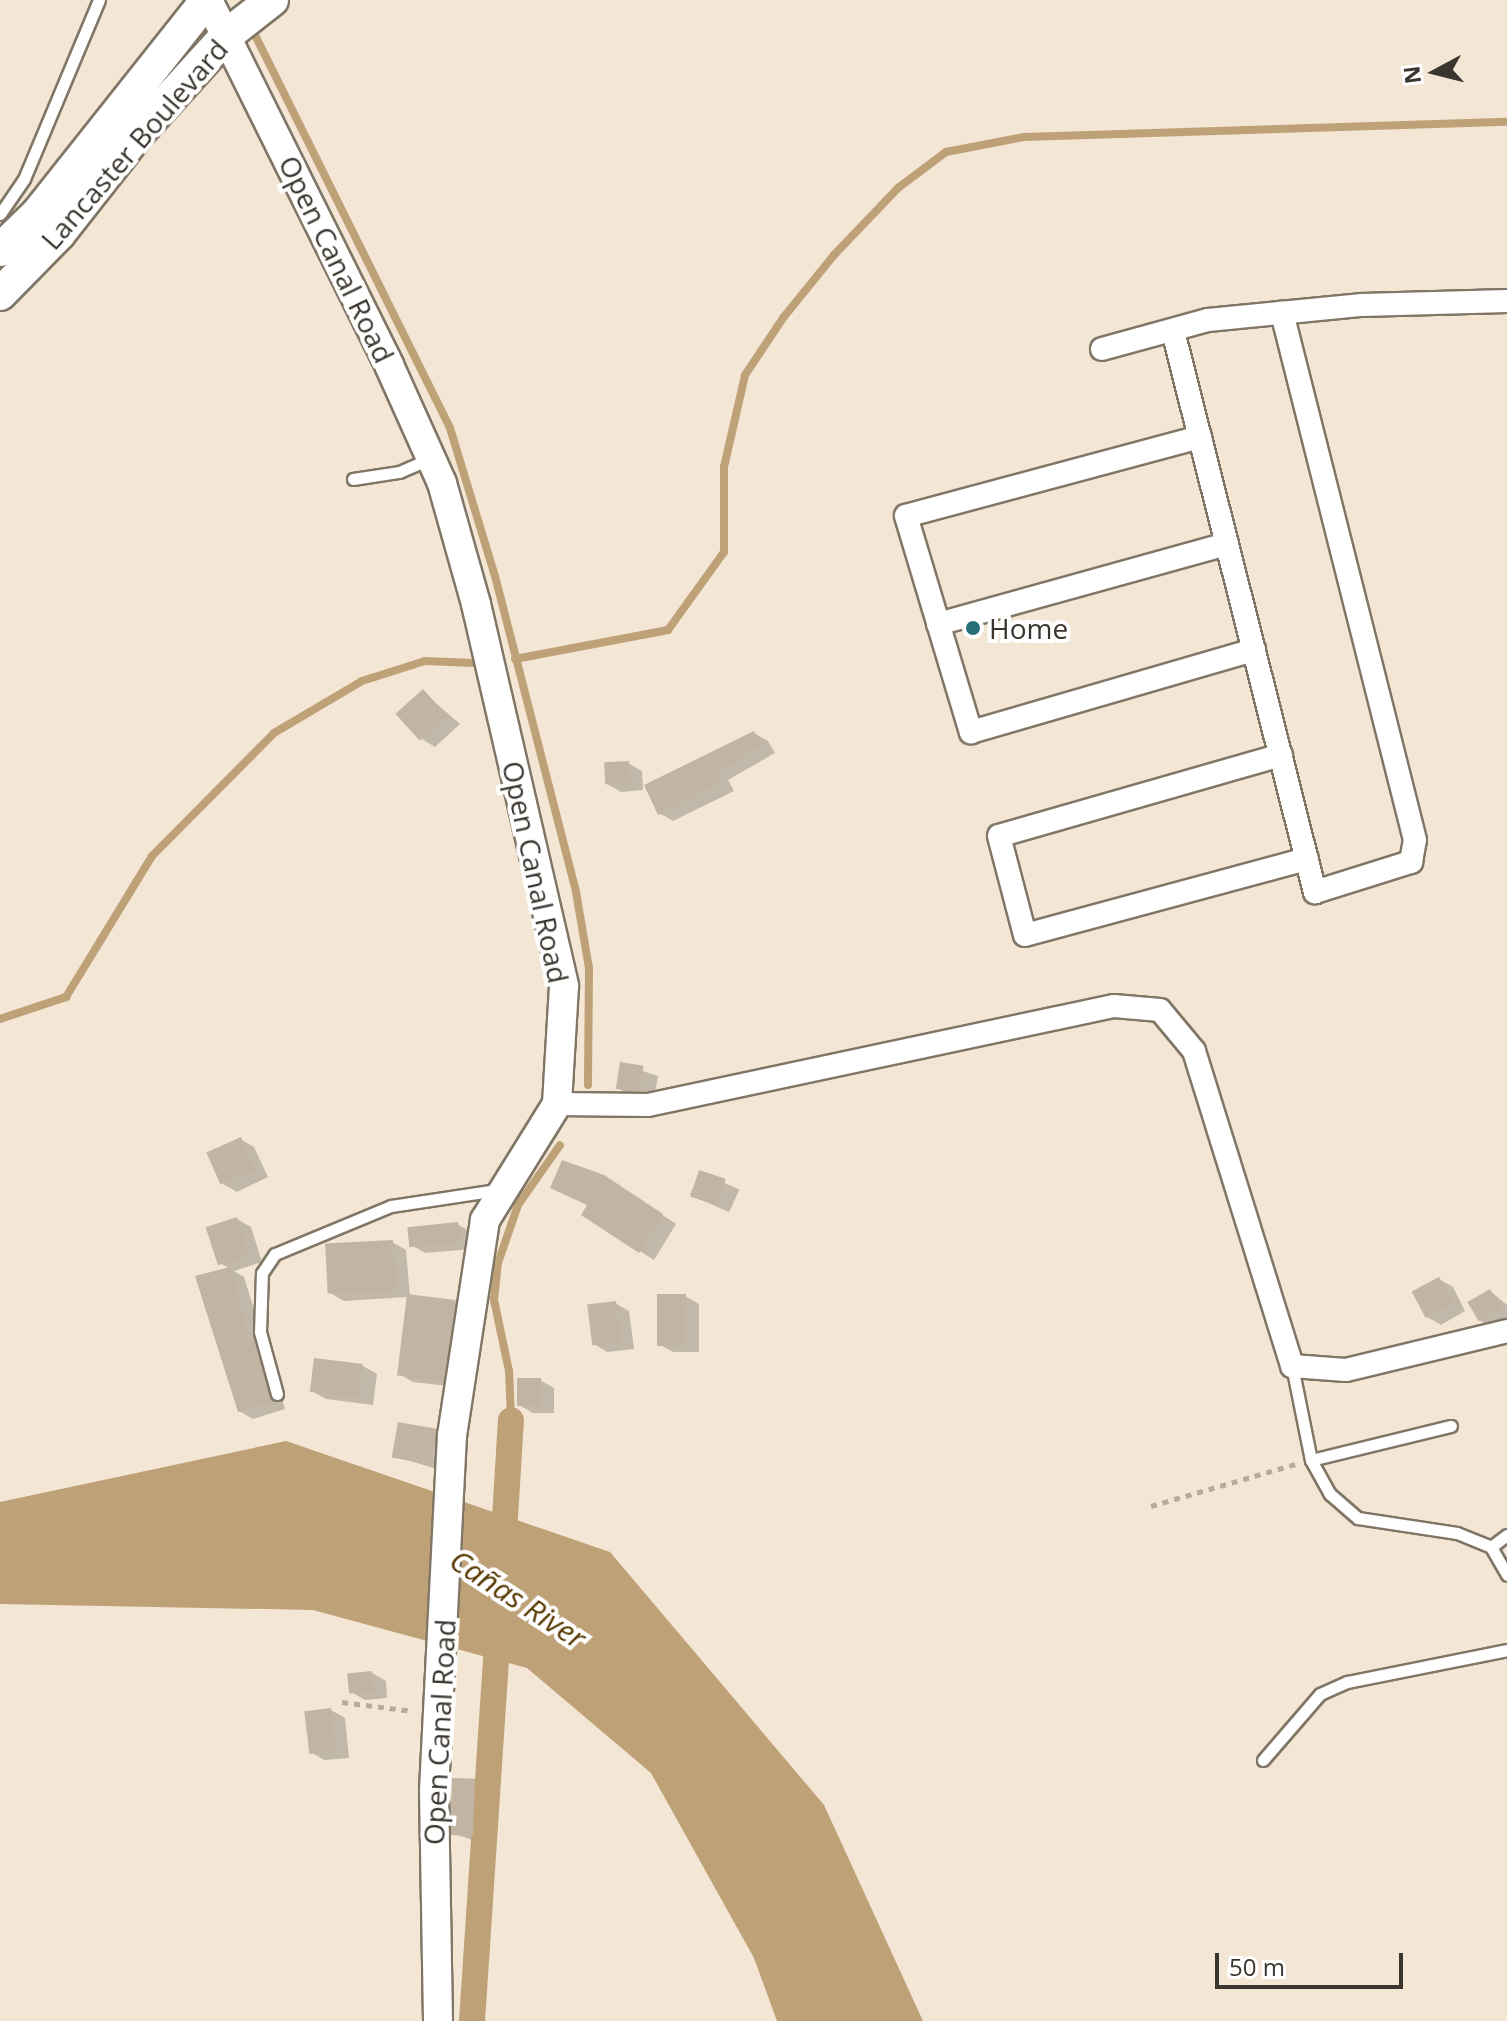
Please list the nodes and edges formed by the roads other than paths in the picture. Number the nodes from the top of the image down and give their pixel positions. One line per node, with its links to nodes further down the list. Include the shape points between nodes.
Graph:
1 (99, 0): 5 (lane, via 24,179)
2 (208, 0): 4 (street, Open Canal Road); 6 (main road, Lancaster Boulevard, via 38,213)
3 (272, 0): 4 (main road, Lancaster Boulevard)
4 (227, 35): 7 (main road, Lancaster Boulevard, via 139,132 59,234); 13 (street, Open Canal Road)
5 (0, 214)
6 (0, 250)
7 (0, 294)
8 (1507, 301): 9 (street)
9 (1282, 313): 10 (street, via 1208,320); 19 (street, via 1415,840 1411,862 1315,892)
10 (1173, 331): 11 (street); 12 (street)
11 (1102, 349)
12 (1200, 437): 15 (street); 16 (street, via 906,516)
13 (433, 457): 14 (lane, via 399,472); 20 (street, Open Canal Road, via 476,604 564,986)
14 (353, 479)
15 (1227, 544): 16 (street); 17 (street)
16 (938, 624): 17 (street, via 971,732)
17 (1254, 650): 18 (street)
18 (1281, 755): 19 (street); 19 (street, via 999,836 1025,935)
19 (1307, 859)
20 (557, 1104): 21 (street, Open Canal Road, via 536,1145); 23 (street, via 648,1105 1114,1006 1160,1010 1194,1051)
21 (502, 1189): 24 (lane, via 391,1206 275,1254 262,1273 260,1332); 32 (street, Open Canal Road, via 485,1220 476,1257 452,1435 433,1855)
22 (1507, 1331): 23 (street, via 1346,1370)
23 (1292, 1366): 26 (lane)
24 (277, 1394)
25 (1451, 1426): 26 (lane)
26 (1311, 1460): 28 (lane, via 1330,1494 1358,1518 1457,1533)
27 (1507, 1535): 28 (lane)
28 (1491, 1547): 29 (lane)
29 (1507, 1575)
30 (1507, 1650): 31 (lane, via 1347,1682 1320,1694)
31 (1263, 1760)
32 (438, 2021)

